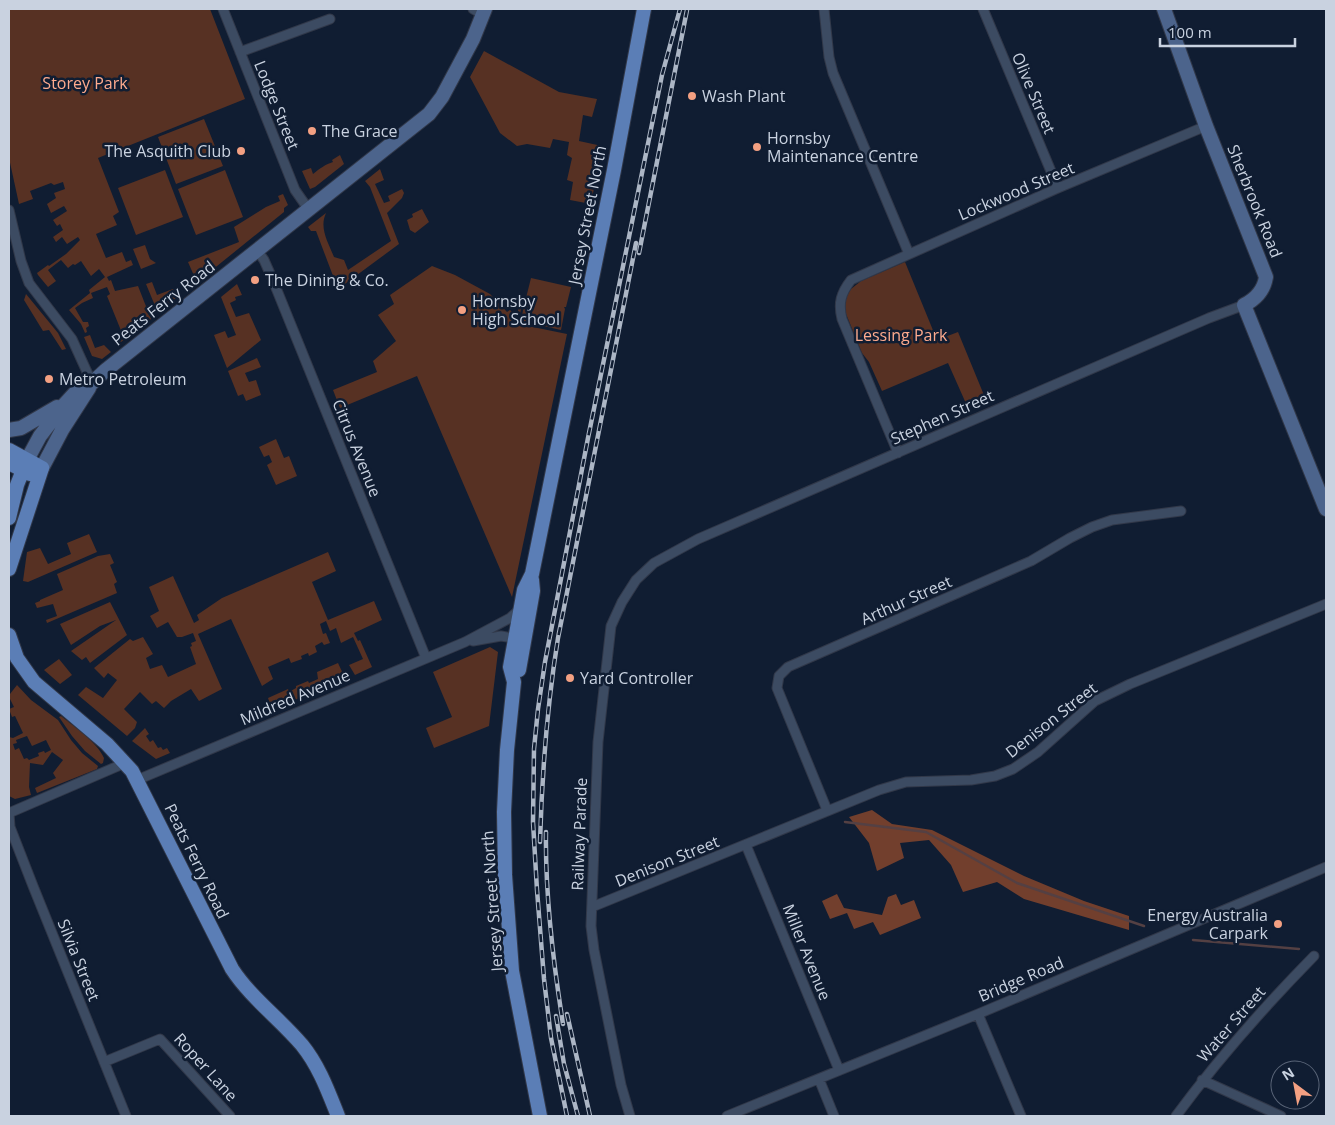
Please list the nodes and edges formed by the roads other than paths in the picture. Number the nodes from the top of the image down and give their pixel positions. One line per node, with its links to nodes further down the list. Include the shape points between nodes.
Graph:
1 (223, 9): 8 (street, Lodge Street)
2 (644, 9): 29 (main road, Jersey Street North)
3 (824, 9): 14 (street, via 833,73)
4 (983, 9): 10 (street, Olive Street)
5 (1164, 9): 9 (main road, Sherbrook Road)
6 (480, 11): 11 (main road, Peats Ferry Road, via 424,106)
7 (330, 19): 8 (street)
8 (240, 52): 11 (street, Lodge Street, via 295,190)
9 (1206, 126): 10 (street, Lockwood Street); 15 (main road, Sherbrook Road, via 1266,277 1260,292)
10 (1058, 188): 14 (street, Lockwood Street)
11 (306, 207): 13 (main road, Peats Ferry Road, via 266,234)
12 (9, 210): 16 (street, via 29,283 72,339)
13 (257, 250): 16 (main road, Peats Ferry Road); 35 (street, Citrus Avenue, via 272,278)
14 (909, 254): 20 (street, Lockwood Street, via 851,280 843,290 840,308)
15 (1244, 305): 20 (street, Stephen Street); 24 (main road)
16 (92, 383): 17 (main road, Peats Ferry Road); 23 (main road, Peats Ferry Road)
17 (75, 393): 18 (main road, via 31,423); 22 (main road, Peats Ferry Road, via 47,425)
18 (9, 430)
19 (9, 450): 22 (main road)
20 (898, 453): 27 (street, Stephen Street, via 698,539)
21 (9, 464): 22 (main road)
22 (25, 466): 23 (main road); 26 (main road, Peats Ferry Road)
23 (40, 473): 28 (main road, Peats Ferry Road)
24 (1326, 509)
25 (1181, 511): 38 (street, Arthur Street, via 1112,520 1092,527 1031,561 788,667 779,676 777,688)
26 (9, 518)
27 (654, 563): 42 (street, Railway Parade, via 627,592 611,626 598,742)
28 (9, 569)
29 (532, 574): 31 (main road, Jersey Street North); 33 (main road, Jersey Street North, via 533,591)
30 (1326, 604): 38 (street, Denison Street, via 1095,701 1038,752 1013,769 971,780 906,782)
31 (520, 609): 33 (main road, Jersey Street North); 34 (street, Mildred Avenue)
32 (9, 635): 36 (main road, Peats Ferry Road, via 18,658 34,682)
33 (520, 639): 34 (street, Mildred Avenue, via 491,637); 52 (main road, Jersey Street North, via 520,669 514,682 504,812 507,916 512,971)
34 (466, 642): 35 (street, Mildred Avenue)
35 (426, 658): 37 (street, Mildred Avenue)
36 (125, 763): 37 (main road, Peats Ferry Road); 39 (street)
37 (137, 780): 51 (main road, Peats Ferry Road, via 232,969 253,997 310,1055)
38 (828, 810): 40 (street, Denison Street)
39 (9, 813): 45 (street, Silvia Street, via 10,827)
40 (746, 845): 42 (street, Denison Street); 46 (street, Miller Avenue)
41 (1326, 867): 44 (street, Bridge Road)
42 (592, 907): 53 (street, Railway Parade, via 594,950)
43 (1314, 956): 48 (street, Water Street)
44 (978, 1014): 46 (street, Bridge Road); 56 (street)
45 (104, 1062): 49 (street, Silvia Street); 50 (street, Roper Lane, via 160,1039)
46 (839, 1070): 47 (street, Bridge Road)
47 (819, 1079): 54 (street, Bridge Road); 55 (street)
48 (1202, 1080): 57 (street, Water Street); 58 (street)
49 (126, 1116)
50 (230, 1116)
51 (338, 1116)
52 (540, 1116)
53 (630, 1116)
54 (727, 1116)
55 (834, 1116)
56 (1021, 1116)
57 (1176, 1116)
58 (1281, 1116)

